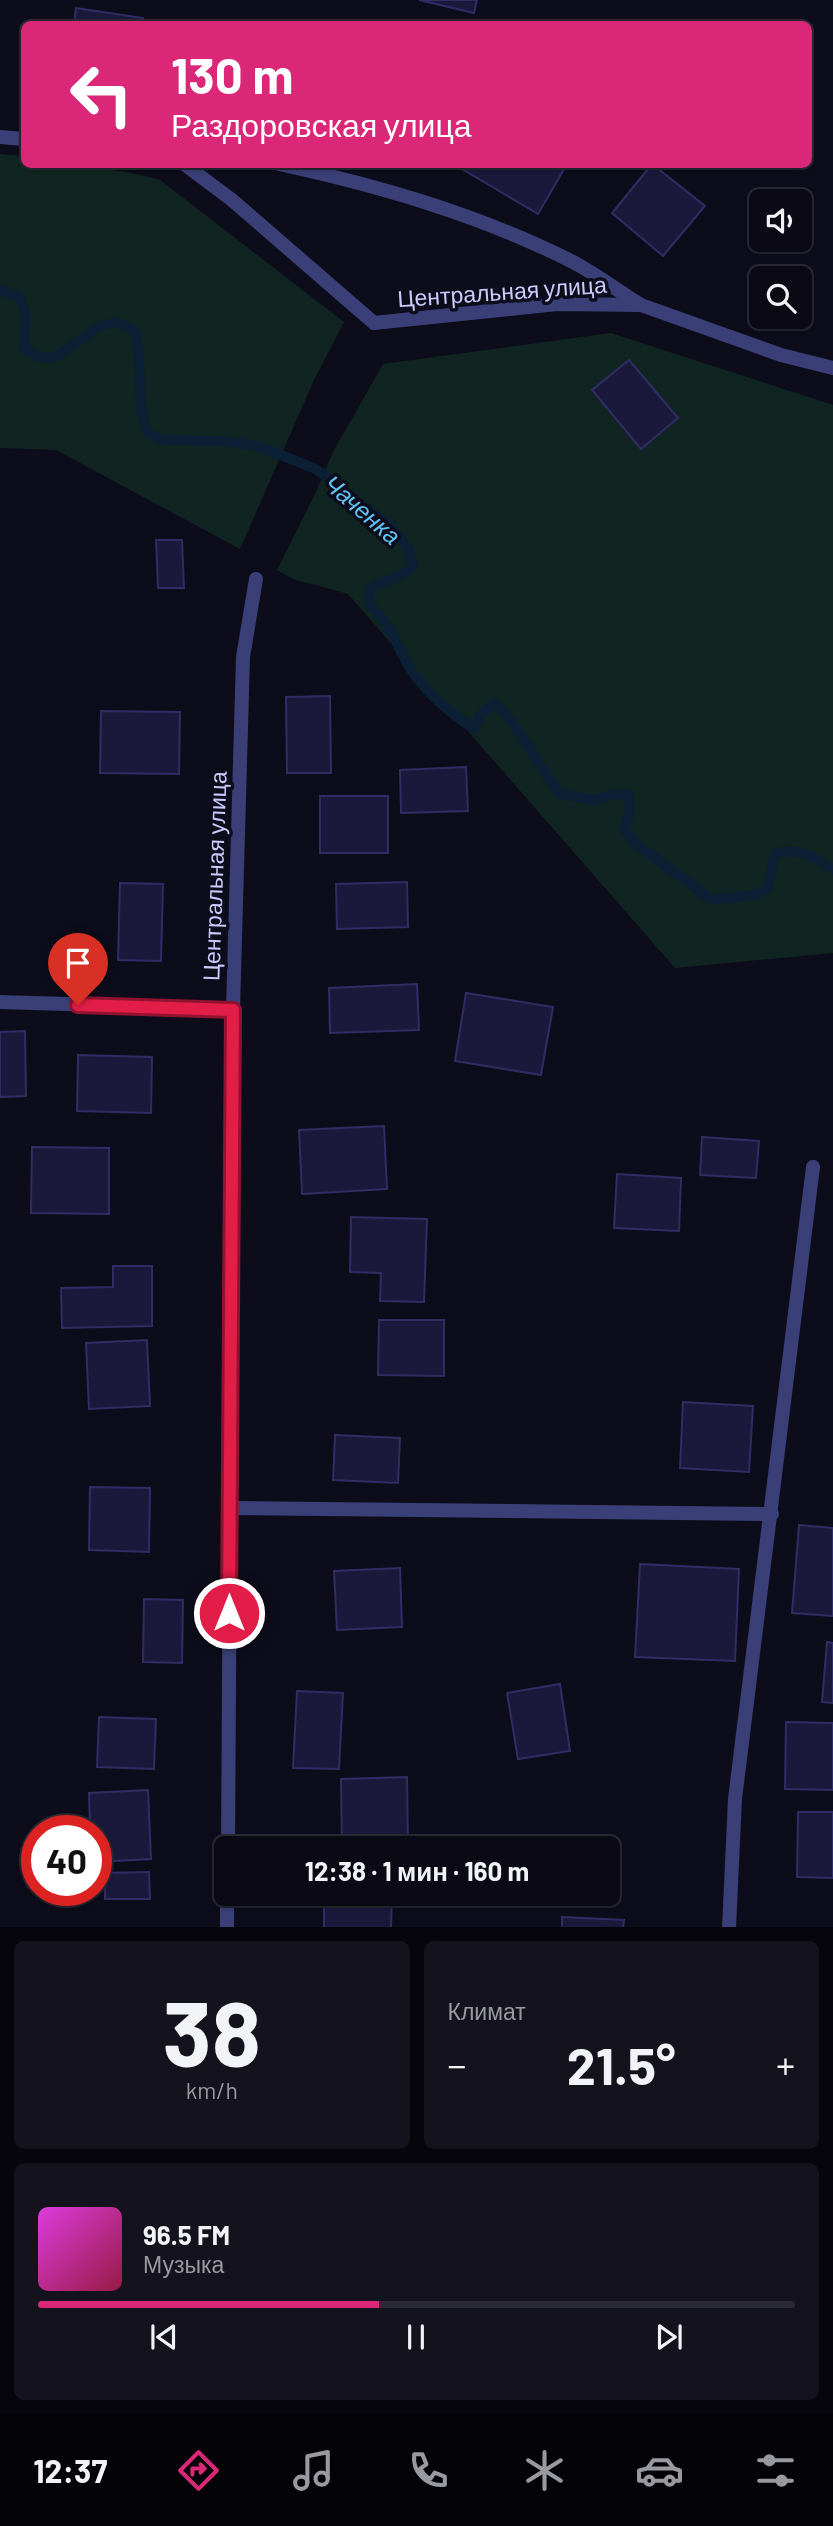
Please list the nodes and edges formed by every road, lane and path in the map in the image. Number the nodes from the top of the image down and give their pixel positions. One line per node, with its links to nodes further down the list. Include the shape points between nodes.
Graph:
1 (0, 137): 2 (street)
2 (21, 139)
3 (189, 168): 5 (street, Центральная улица, via 374,323 557,304)
4 (296, 168): 5 (street, via 464,214 574,262)
5 (640, 305): 6 (street, Центральная улица, via 781,355)
6 (833, 368)
7 (256, 579): 9 (street, Центральная улица, via 243,657)
8 (0, 1002): 9 (street)
9 (233, 1010): 11 (street, Центральная улица)
10 (813, 1167): 12 (street)
11 (230, 1508): 12 (street); 13 (street, Центральная улица)
12 (772, 1514): 16 (street, via 735,1799)
13 (228, 1836)
14 (228, 1906): 15 (street)
15 (227, 1927)
16 (729, 1927)

